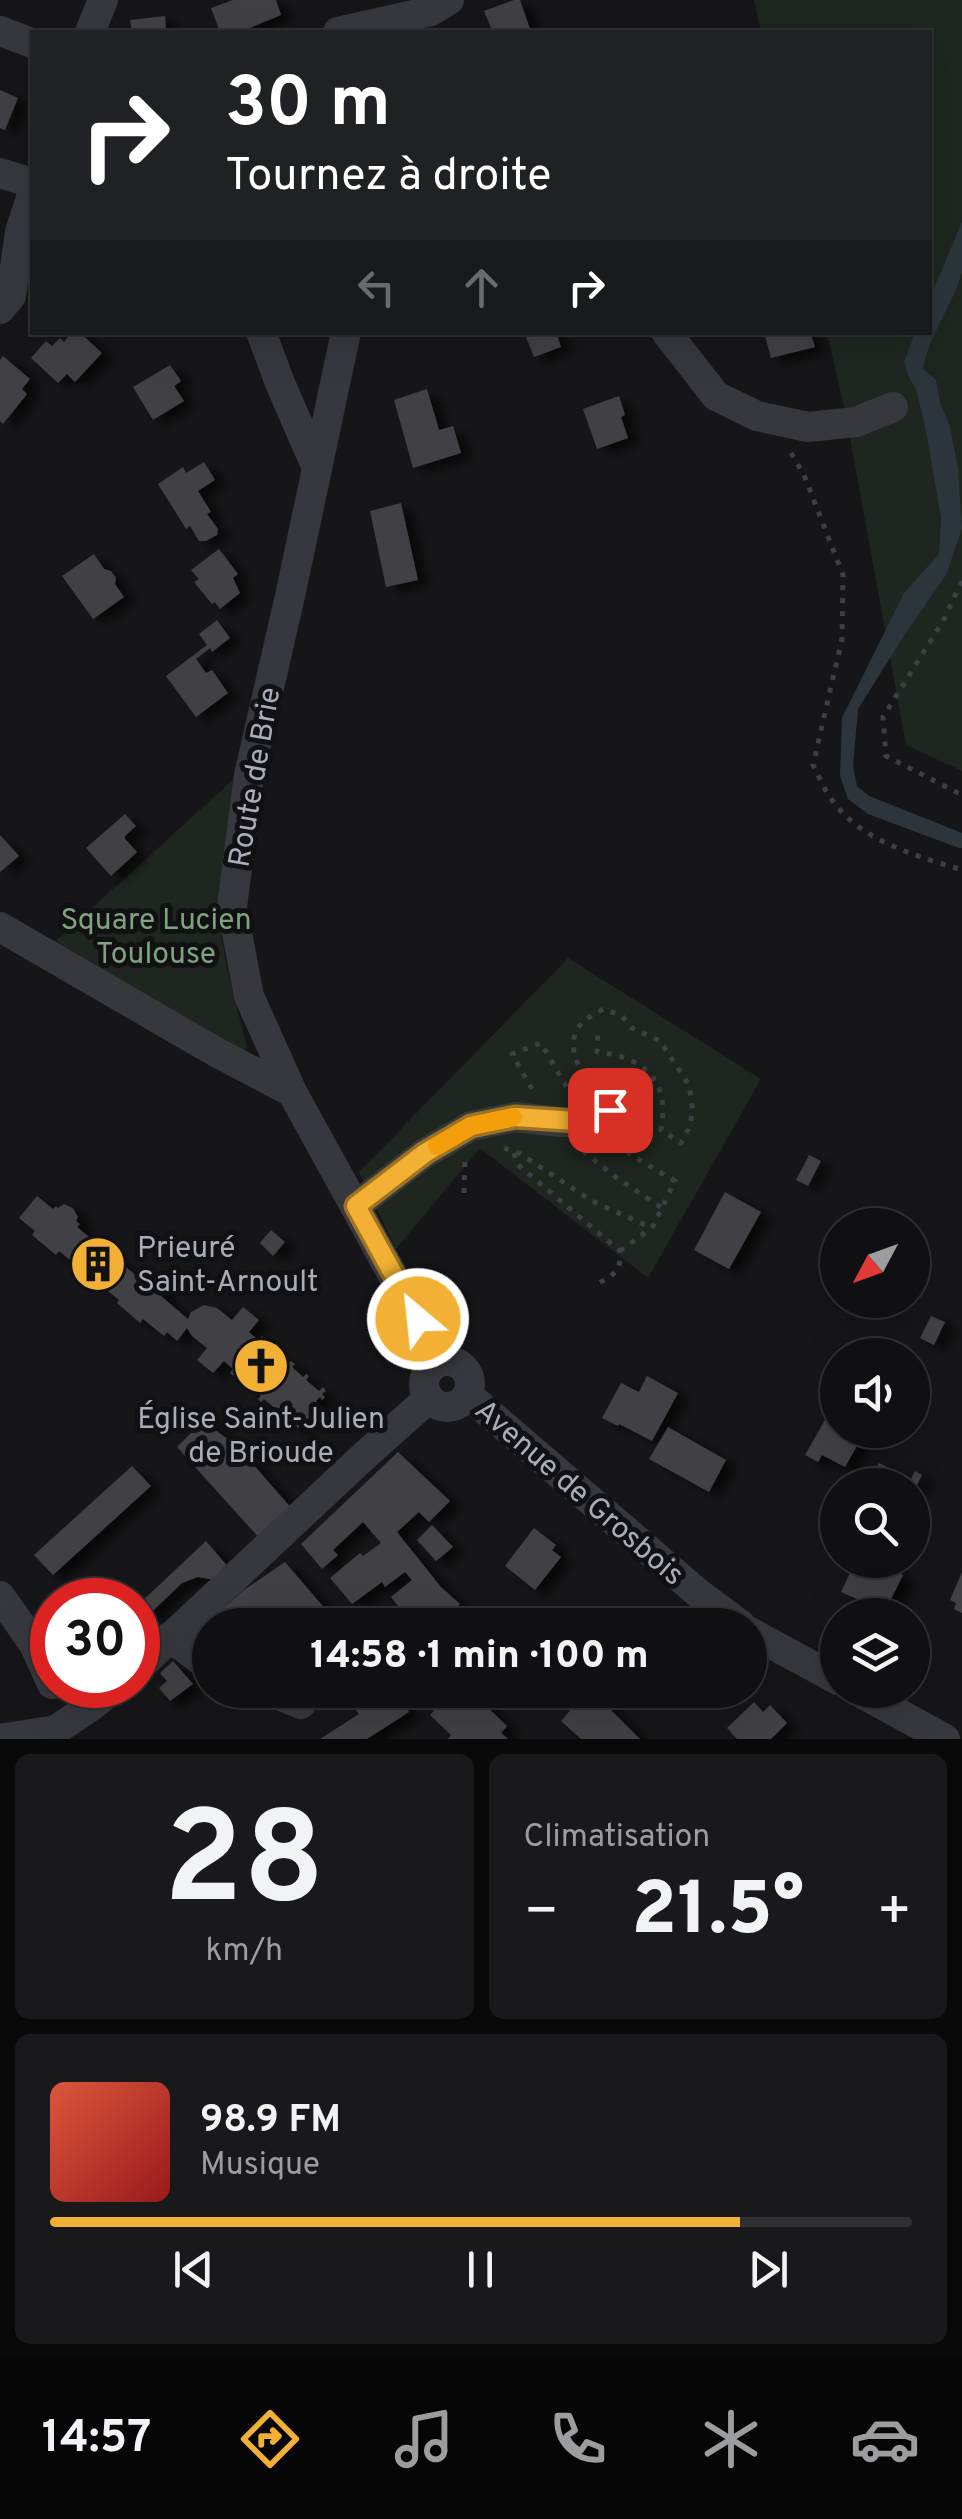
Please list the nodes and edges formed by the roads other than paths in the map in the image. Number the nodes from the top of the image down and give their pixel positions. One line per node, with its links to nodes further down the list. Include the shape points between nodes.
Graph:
1 (103, 0): 4 (street)
2 (440, 14): 5 (street)
3 (0, 30): 6 (street)
4 (91, 30)
5 (349, 30)
6 (30, 42)
7 (0, 173): 8 (street)
8 (30, 181)
9 (30, 200): 10 (street, via 11,296)
10 (0, 309)
11 (262, 335): 15 (street)
12 (345, 335): 15 (street, Route de Brie)
13 (668, 335): 14 (street, via 716,396 757,416 808,427 856,422)
14 (893, 407)
15 (316, 466): 17 (street, Route de Brie, via 248,776 232,907 249,996)
16 (0, 927): 17 (street)
17 (292, 1092): 19 (street, Route de Brie)
18 (610, 1110): 19 (street, via 592,1122 515,1117 471,1126)
19 (356, 1206): 20 (street, Route de Brie)
20 (438, 1362): 21 (street, via 457,1362 468,1372); 22 (street, via 424,1378)
21 (468, 1395): 22 (street, via 449,1407); 24 (street, Avenue de Grosbois)
22 (429, 1398): 25 (street)
23 (0, 1596): 26 (street)
24 (717, 1608)
25 (169, 1637): 28 (street); 29 (street)
26 (30, 1638)
27 (767, 1641): 30 (street)
28 (160, 1646)
29 (192, 1654)
30 (820, 1670)
31 (89, 1708): 33 (street)
32 (889, 1708): 35 (street)
33 (63, 1730): 34 (street)
34 (0, 1739)
35 (945, 1739)

